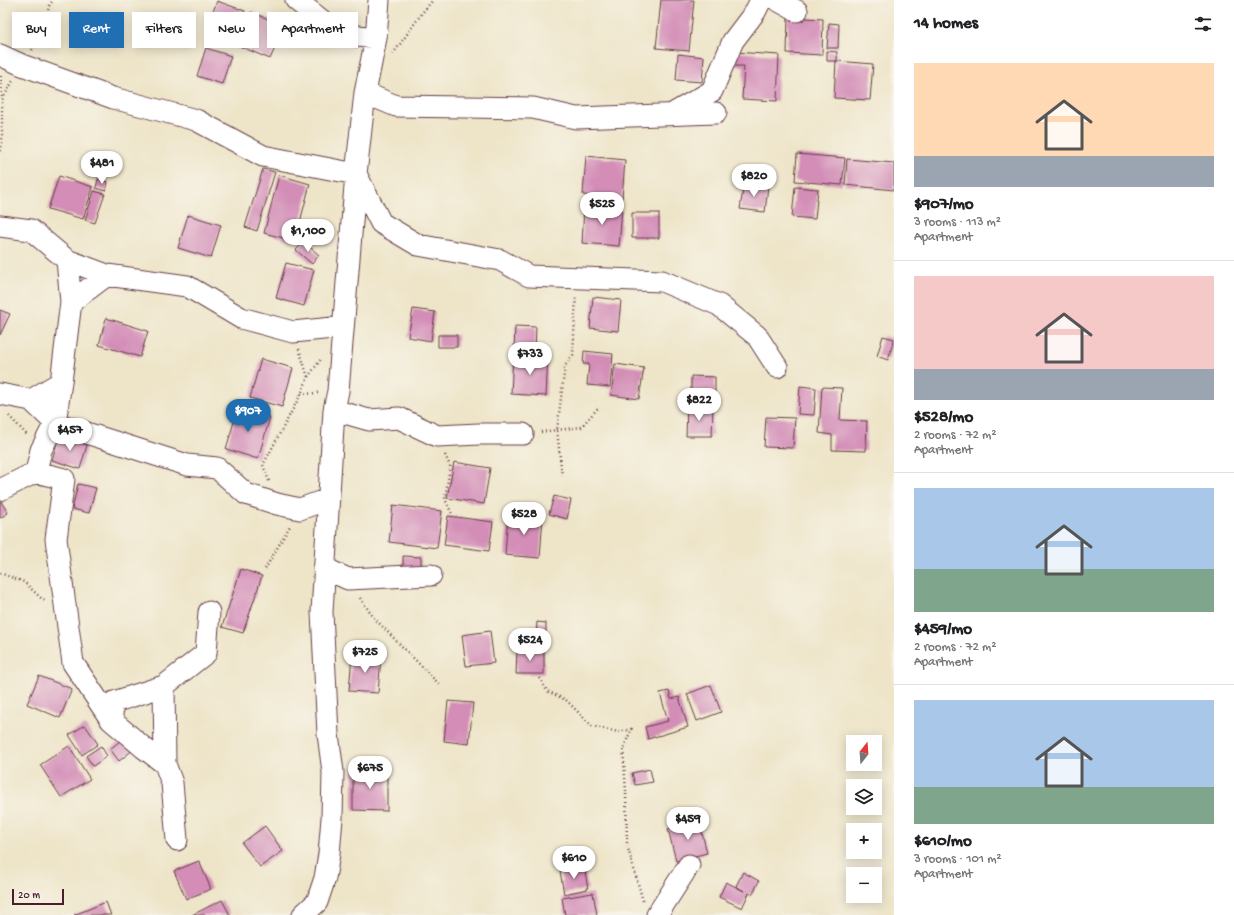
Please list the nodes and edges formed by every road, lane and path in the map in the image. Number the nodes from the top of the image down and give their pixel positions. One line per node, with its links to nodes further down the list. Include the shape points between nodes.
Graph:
1 (53, 0): 11 (path, via 49,6 42,36)
2 (296, 0): 8 (street, via 339,34)
3 (379, 0): 8 (street)
4 (434, 0): 10 (path)
5 (761, 0): 16 (street, via 733,41 712,91)
6 (777, 0): 7 (street)
7 (797, 12)
8 (376, 38): 13 (street)
9 (0, 55): 11 (street)
10 (391, 56)
11 (22, 65): 14 (path); 18 (street, via 113,98 196,120 262,156)
12 (0, 69): 14 (path)
13 (365, 93): 16 (street, via 396,106 533,108 576,118); 18 (street)
14 (2, 100): 17 (path)
15 (716, 113): 16 (street)
16 (672, 114)
17 (0, 152)
18 (356, 174): 22 (street, via 381,223 418,245 500,260 529,276); 24 (street)
19 (0, 226): 20 (street, via 31,230)
20 (67, 260): 21 (street); 23 (street)
21 (107, 276): 23 (street); 25 (street, via 187,286 241,318)
22 (575, 278): 27 (street, via 662,281 719,305 756,336); 35 (path, via 577,302 573,355 565,366)
23 (71, 302): 29 (street)
24 (343, 327): 25 (street); 33 (street)
25 (293, 332): 28 (path)
26 (321, 358): 28 (path)
27 (777, 367)
28 (308, 378): 43 (path, via 263,465)
29 (61, 382): 31 (street); 34 (street)
30 (1, 394): 31 (street); 38 (path, via 8,415)
31 (31, 400): 34 (street)
32 (598, 408): 35 (path, via 581,427)
33 (334, 410): 37 (street, via 369,420 398,418); 42 (street)
34 (54, 423): 38 (street); 43 (street, via 187,465 217,468 246,494)
35 (557, 430): 36 (path); 40 (path)
36 (523, 434): 37 (street)
37 (437, 436): 45 (path, via 450,466 445,499)
38 (41, 450): 39 (street)
39 (36, 472): 41 (street); 52 (street, via 64,479 56,539)
40 (562, 476)
41 (0, 490)
42 (328, 499): 44 (street); 47 (street)
43 (277, 504): 44 (street); 46 (path)
44 (300, 509): 46 (path)
45 (452, 514)
46 (288, 529): 48 (path)
47 (324, 568): 51 (street); 62 (street, via 323,648 333,772 332,818 325,878 317,902)
48 (265, 569)
49 (0, 573): 52 (path, via 24,582 42,600)
50 (431, 575): 51 (street)
51 (348, 579): 55 (path, via 374,618)
52 (65, 603): 57 (street, via 73,663 93,694)
53 (209, 612): 56 (street, via 206,653)
54 (540, 678): 61 (path, via 548,691 566,700 592,726 618,732 632,728 623,748 627,845)
55 (439, 684)
56 (164, 686): 57 (street); 58 (street)
57 (113, 711): 58 (street, via 144,748)
58 (165, 764): 59 (street, via 172,783)
59 (177, 840)
60 (689, 865): 61 (street)
61 (651, 912)
62 (303, 915)

